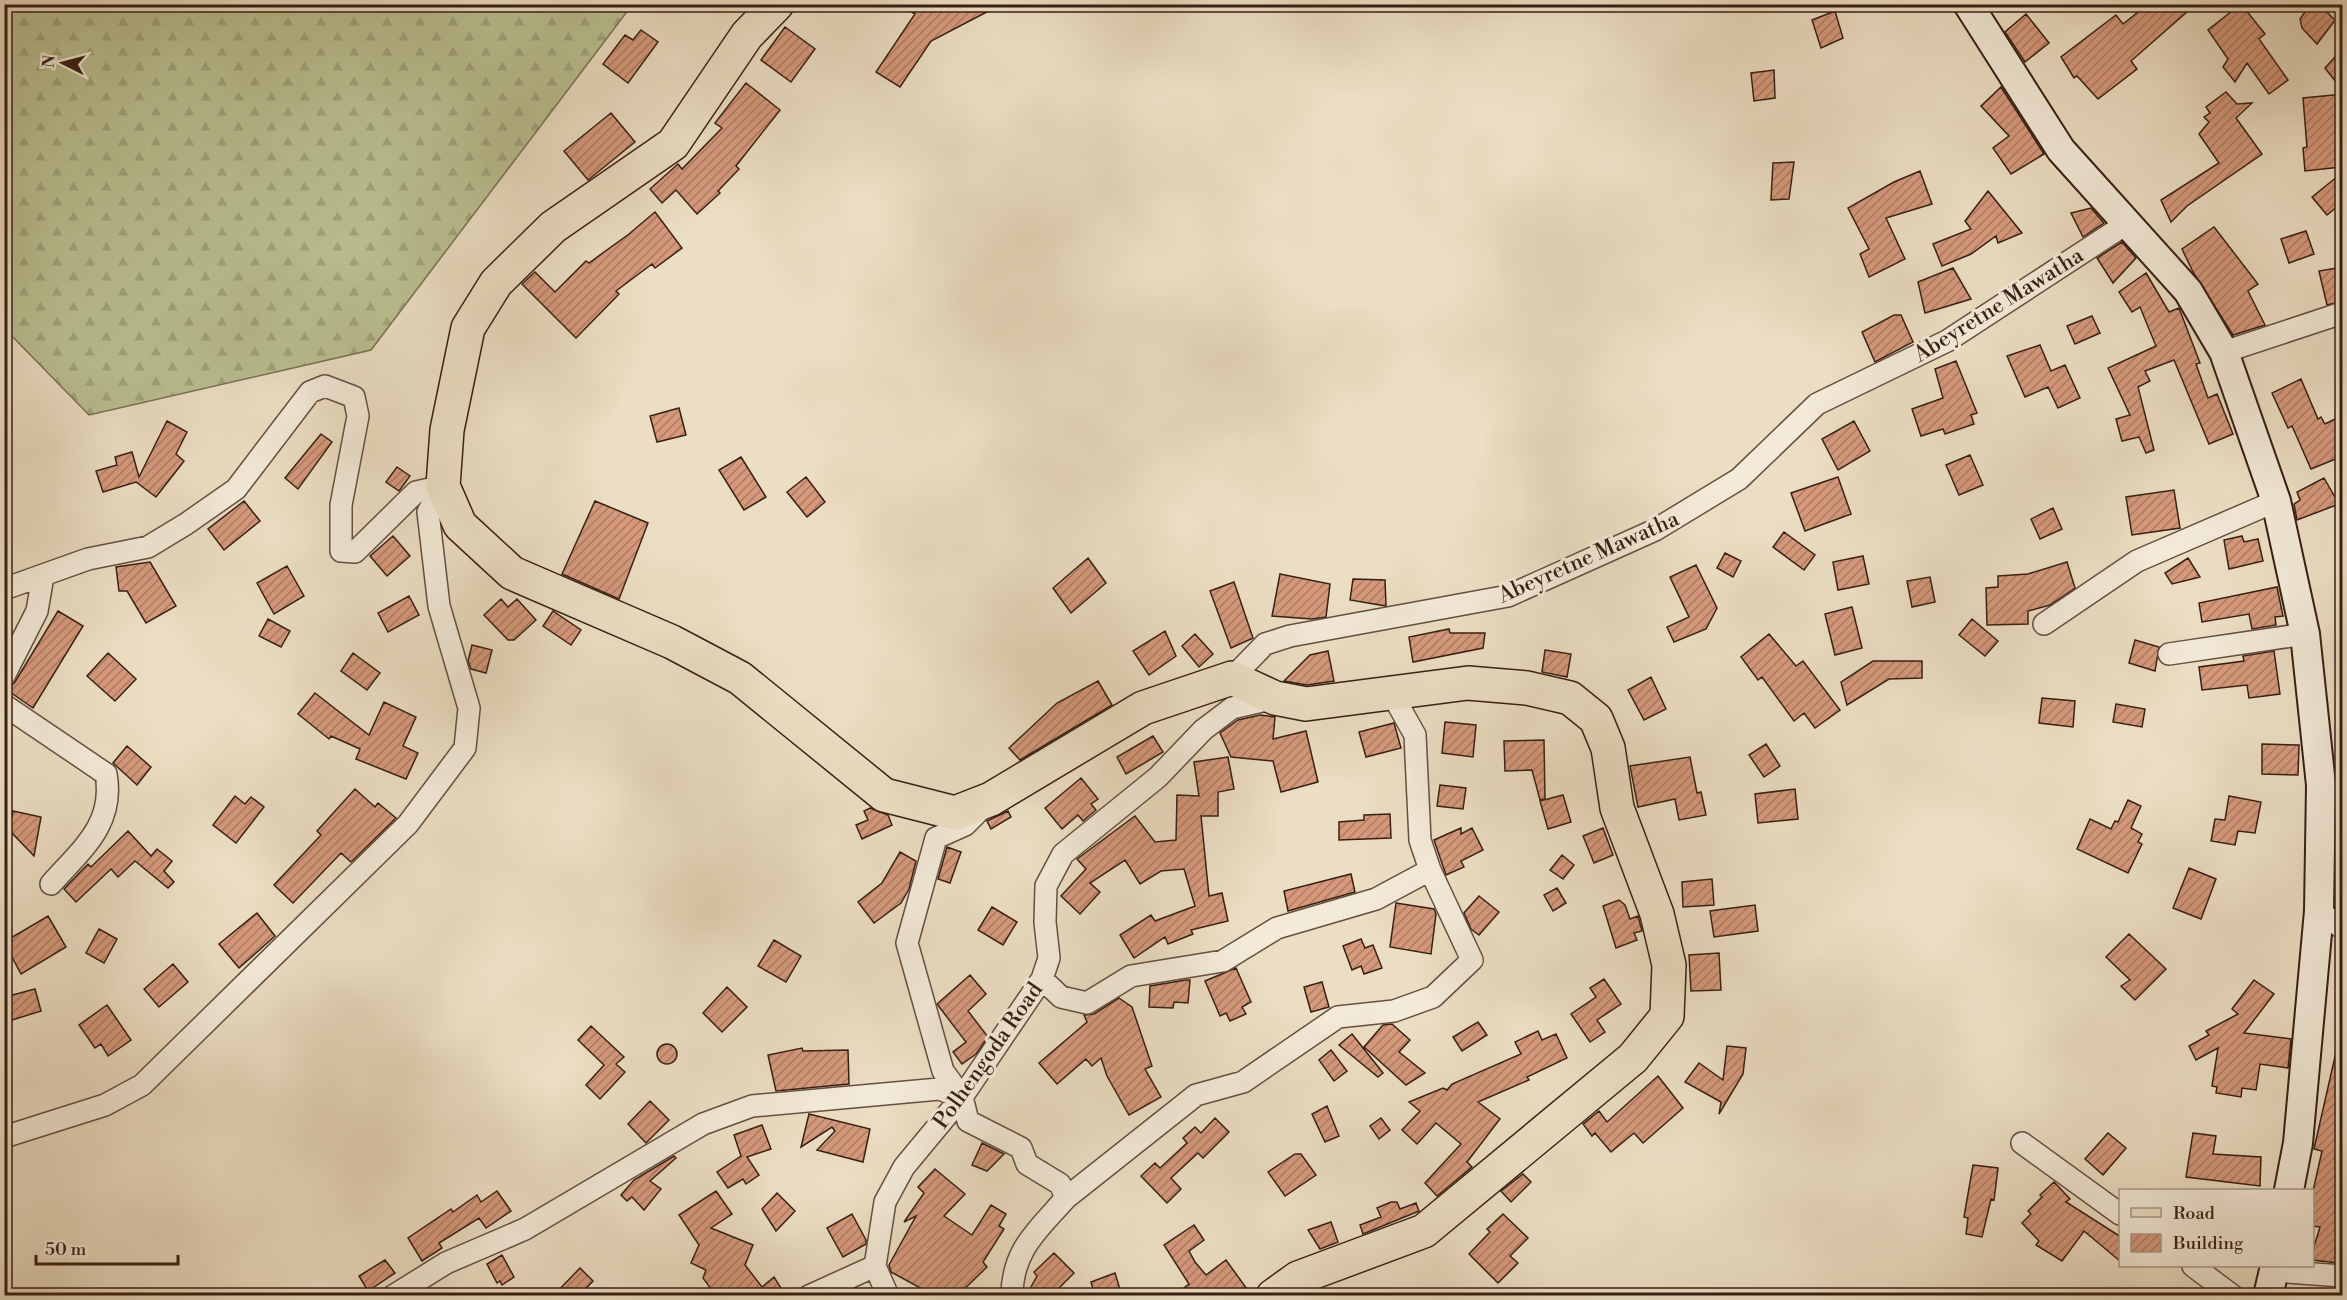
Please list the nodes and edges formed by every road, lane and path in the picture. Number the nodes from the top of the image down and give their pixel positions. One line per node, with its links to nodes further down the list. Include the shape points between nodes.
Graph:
1 (777, 4): 6 (main road, via 747,35 672,144 553,227 496,283 468,328 447,430)
2 (1968, 4): 3 (street, via 2061,150)
3 (2126, 224): 5 (street, via 2188,291); 14 (street, Abeyretne Mawatha, via 1947,341 1817,404 1739,479 1656,530 1508,596 1290,636 1265,644)
4 (2343, 314): 5 (street)
5 (2224, 352): 7 (street)
6 (443, 486): 8 (street, via 416,492 355,552 341,551 341,505 358,416 354,397 326,386 310,392 236,489 186,524 148,547 88,559); 18 (main road, via 460,525 512,573 672,642 740,678 884,795 955,813); 25 (street, via 428,512 438,606 469,708 465,748 408,824 142,1085 105,1105)
7 (2276, 501): 10 (street, via 2137,561); 11 (street)
8 (43, 576): 9 (street); 13 (street, via 37,611)
9 (4, 589)
10 (2044, 624)
11 (2305, 634): 12 (street); 21 (street, via 2321,785)
12 (2169, 654)
13 (4, 676)
14 (1232, 678): 16 (main road); 18 (main road, via 1143,708)
15 (1392, 694): 16 (main road, via 1305,704); 19 (street, via 1415,735 1420,840); 38 (main road, via 1468,683 1527,688 1570,698 1596,719 1608,748 1617,808 1657,914 1669,965 1667,1016 1633,1058 1424,1231 1298,1278)
16 (1275, 698): 23 (street, Polhengoda Road, via 1232,708 1203,730 1158,777 1063,854 1046,886 1049,958)
17 (4, 705): 20 (street, via 106,774 109,791 105,818)
18 (991, 800): 24 (street, via 966,825 936,838 907,943 943,1071)
19 (1430, 870): 23 (street, via 1376,899 1277,928 1223,961 1131,976 1087,1004 1060,997); 28 (street, via 1472,960 1433,997 1394,1011 1338,1017 1243,1082 1196,1095)
20 (51, 884)
21 (2319, 911): 22 (street); 27 (street, via 2298,1143)
22 (2343, 928)
23 (1042, 979): 24 (street, Polhengoda Road)
24 (962, 1097): 28 (street, via 968,1120 1022,1148 1027,1164 1060,1184); 30 (street, Polhengoda Road, via 904,1167 885,1202); 34 (street, via 939,1089 752,1106 703,1124 525,1229 446,1263)
25 (4, 1137)
26 (2022, 1143): 29 (street)
27 (2289, 1189)
28 (1066, 1198): 37 (street, via 1023,1247 1012,1273)
29 (2119, 1213)
30 (875, 1266): 35 (street); 36 (street)
31 (2194, 1267): 39 (street)
32 (2343, 1276): 33 (street)
33 (2272, 1277)
34 (393, 1296)
35 (809, 1296)
36 (888, 1296)
37 (1012, 1296)
38 (1273, 1296)
39 (2233, 1296)

